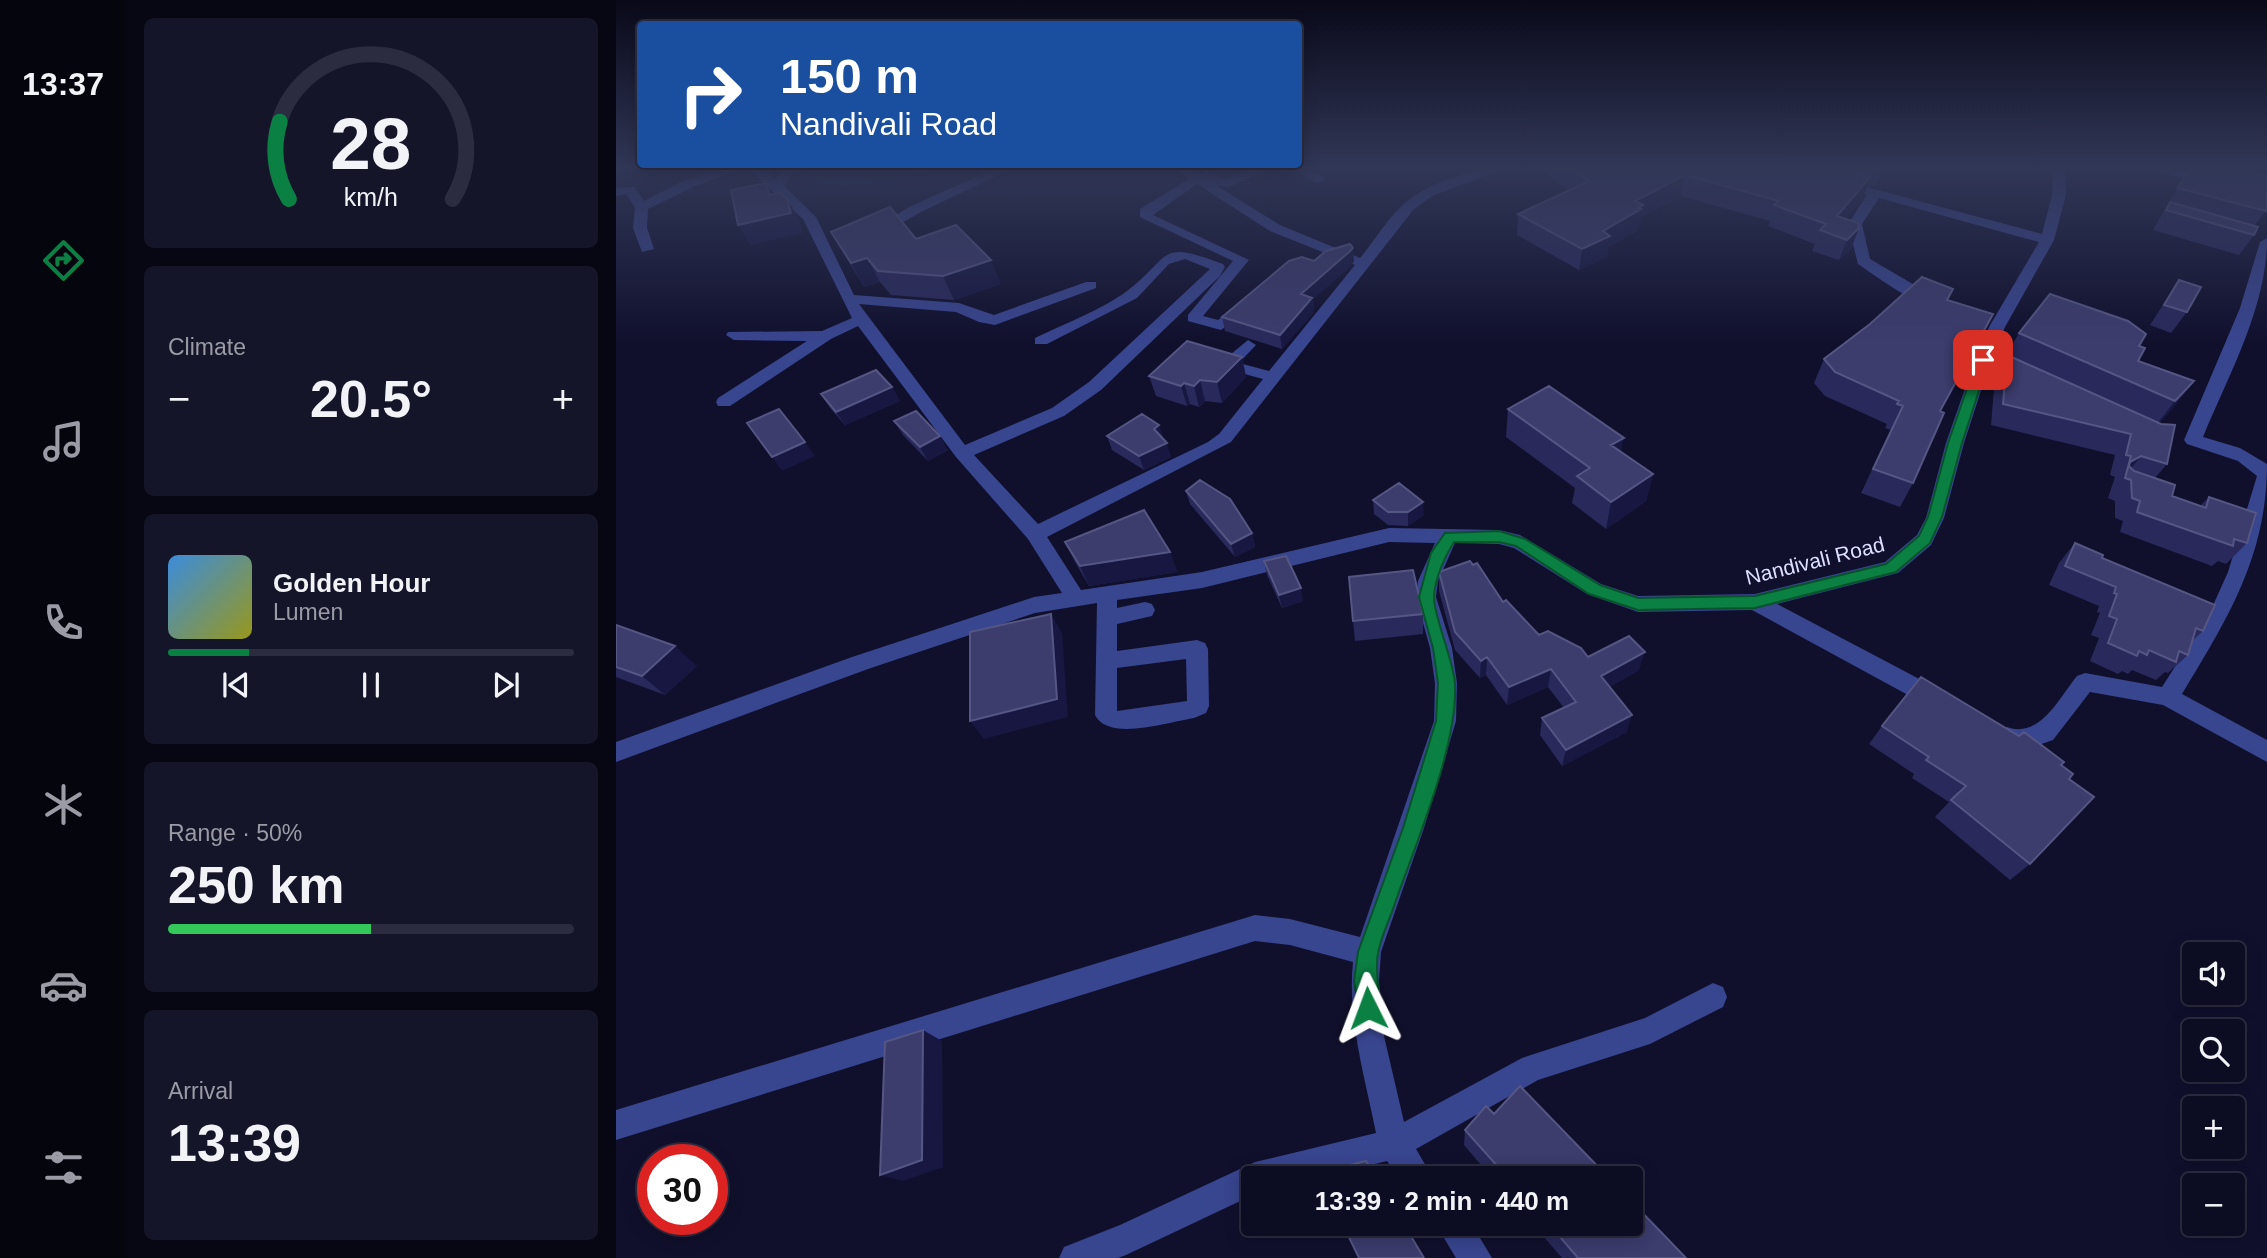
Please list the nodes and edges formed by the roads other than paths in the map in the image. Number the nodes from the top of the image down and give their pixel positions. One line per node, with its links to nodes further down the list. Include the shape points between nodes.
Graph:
1 (640, 226): 13 (street)
2 (815, 226): 20 (street, via 832,253)
3 (885, 226): 10 (street)
4 (1166, 226): 19 (street, via 1242,260 1192,317 1218,326)
5 (1272, 226): 14 (street)
6 (1393, 226): 17 (street)
7 (1855, 226): 21 (street, via 1863,261 1916,294)
8 (1994, 226): 11 (street)
9 (2051, 226): 11 (street, Nandivali Road)
10 (861, 239)
11 (2047, 240): 28 (street, Nandivali Road, via 1991,325)
12 (2259, 244): 15 (street); 35 (street, via 2248,308 2193,440 2252,460 2262,468 2266,476)
13 (647, 249)
14 (1342, 256): 16 (street); 17 (street)
15 (2246, 258)
16 (1317, 261)
17 (1362, 263): 31 (street)
18 (1091, 285): 20 (street, via 995,320 959,308)
19 (1254, 297)
20 (849, 299): 22 (street)
21 (1951, 308)
22 (861, 319): 24 (street); 33 (street)
23 (734, 335): 24 (street)
24 (825, 336): 32 (street)
25 (1041, 341): 33 (street, via 1132,295 1164,261 1186,255 1218,267 1095,386 1058,412)
26 (1248, 345): 29 (street)
27 (1198, 356): 29 (street)
28 (1983, 360): 30 (street); 40 (street, Nandivali Road, via 1924,540 1891,568)
29 (1228, 365): 31 (street)
30 (2002, 368)
31 (1273, 377): 36 (street, via 1235,428 1213,446)
32 (724, 402)
33 (962, 453): 36 (street)
34 (2227, 521): 35 (street)
35 (2252, 529): 44 (street, via 2219,615)
36 (1035, 534): 39 (street, via 1069,570)
37 (1450, 536): 38 (street, Nandivali Road, via 1390,536 1202,580); 40 (street, Nandivali Road, via 1520,542 1594,589 1638,604); 49 (street, via 1439,553 1426,597 1441,648 1445,721)
38 (1107, 595): 39 (street, Nandivali Road); 42 (street)
39 (1077, 600): 47 (street, Nandivali Road, via 1034,605)
40 (1755, 602): 45 (street)
41 (1145, 610): 42 (street)
42 (1107, 618): 43 (street)
43 (1107, 661): 43 (street, via 1109,719 1198,706 1197,649)
44 (2168, 698): 46 (street, via 2085,682 2045,733 2018,743); 48 (street)
45 (1958, 711)
46 (1994, 730)
47 (616, 752)
48 (2267, 752)
49 (1368, 952): 51 (street, via 1255,928); 52 (street, via 1365,981 1370,1035)
50 (1713, 997): 52 (street, via 1650,1030 1532,1068)
51 (616, 1125)
52 (1394, 1144): 53 (street); 54 (street)
53 (1303, 1166)
54 (1410, 1166)
55 (1241, 1184): 57 (street)
56 (1460, 1236): 58 (street)
57 (1076, 1258)
58 (1476, 1258)

